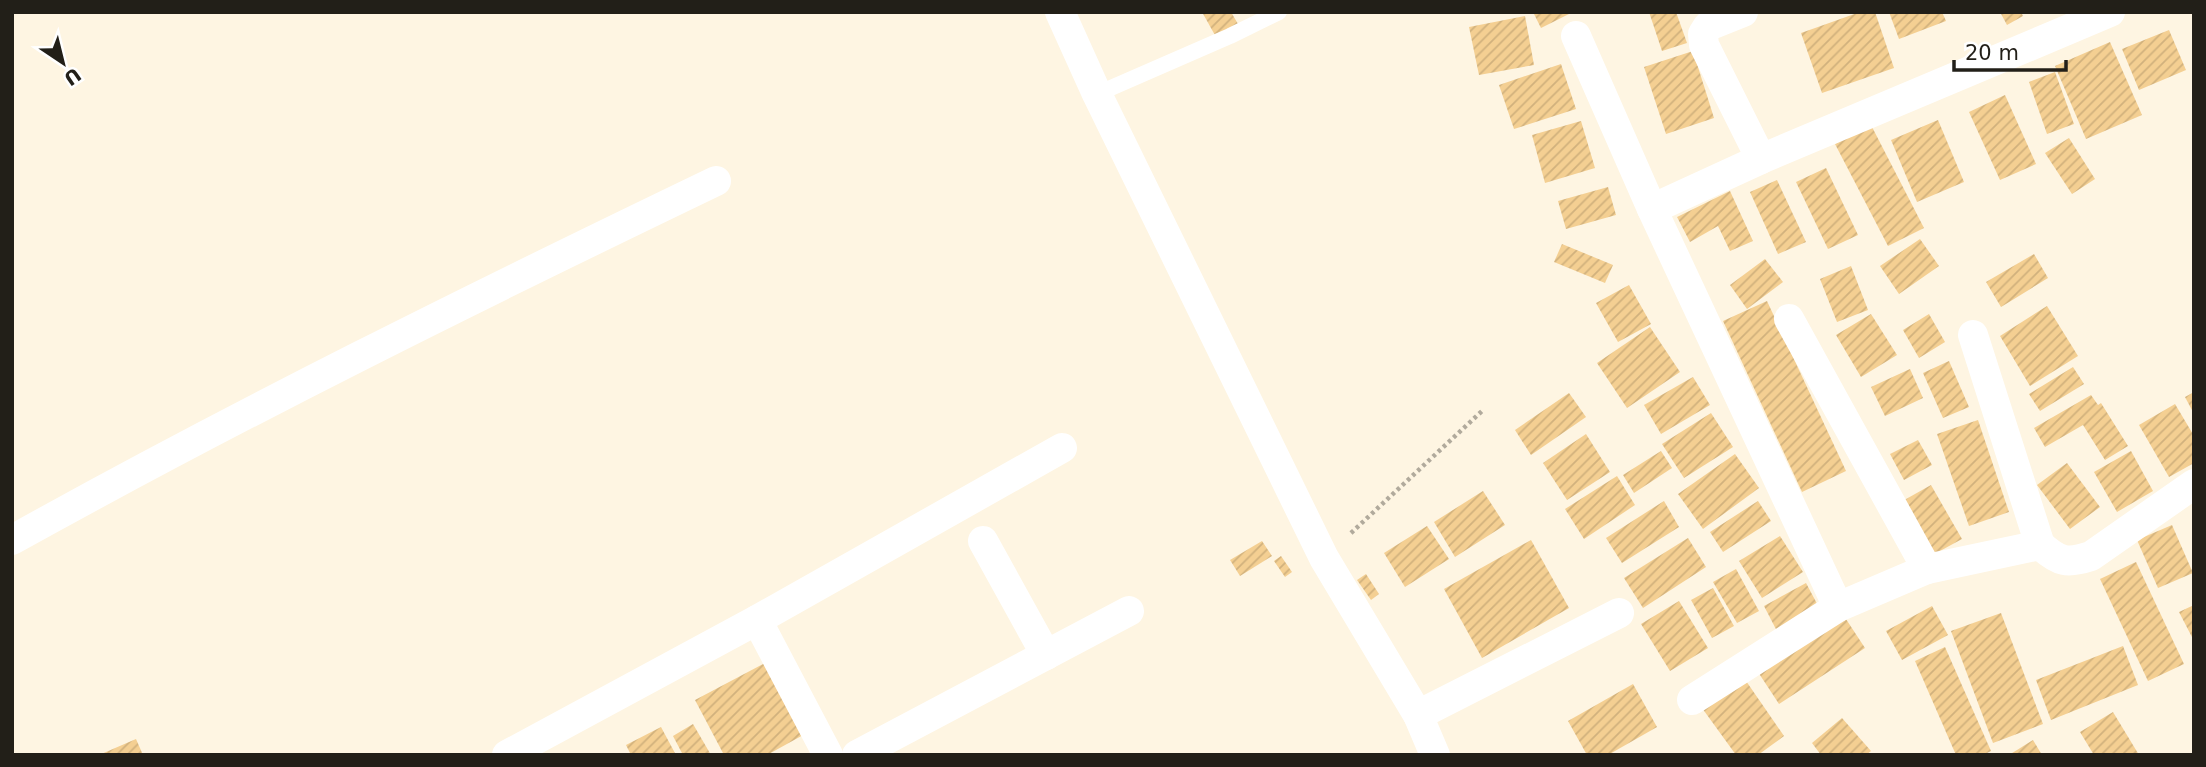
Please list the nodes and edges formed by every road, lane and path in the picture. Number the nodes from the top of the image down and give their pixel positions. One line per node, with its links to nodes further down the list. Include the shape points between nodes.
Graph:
1 (1060, 12): 6 (street)
2 (1279, 12): 6 (lane)
3 (1743, 12): 7 (street, via 1708,26 1704,45)
4 (2110, 12): 7 (street)
5 (1576, 36): 9 (street)
6 (1097, 94): 18 (street)
7 (1761, 159): 9 (street)
8 (716, 181): 15 (street, via 488,291)
9 (1652, 209): 20 (street)
10 (1789, 319): 19 (street)
11 (1973, 335): 17 (street)
12 (1482, 411): 18 (path)
13 (1062, 448): 23 (street)
14 (2194, 484): 17 (street, via 2091,556 2064,561)
15 (12, 540)
16 (983, 541): 24 (street)
17 (2040, 545): 19 (street)
18 (1324, 558): 26 (street)
19 (1927, 569): 20 (street)
20 (1838, 607): 25 (street)
21 (1129, 611): 24 (street)
22 (1619, 613): 26 (street)
23 (757, 620): 27 (street); 28 (street)
24 (1046, 654): 29 (street)
25 (1692, 700)
26 (1418, 715): 30 (street)
27 (508, 755)
28 (828, 755)
29 (857, 755)
30 (1435, 755)

